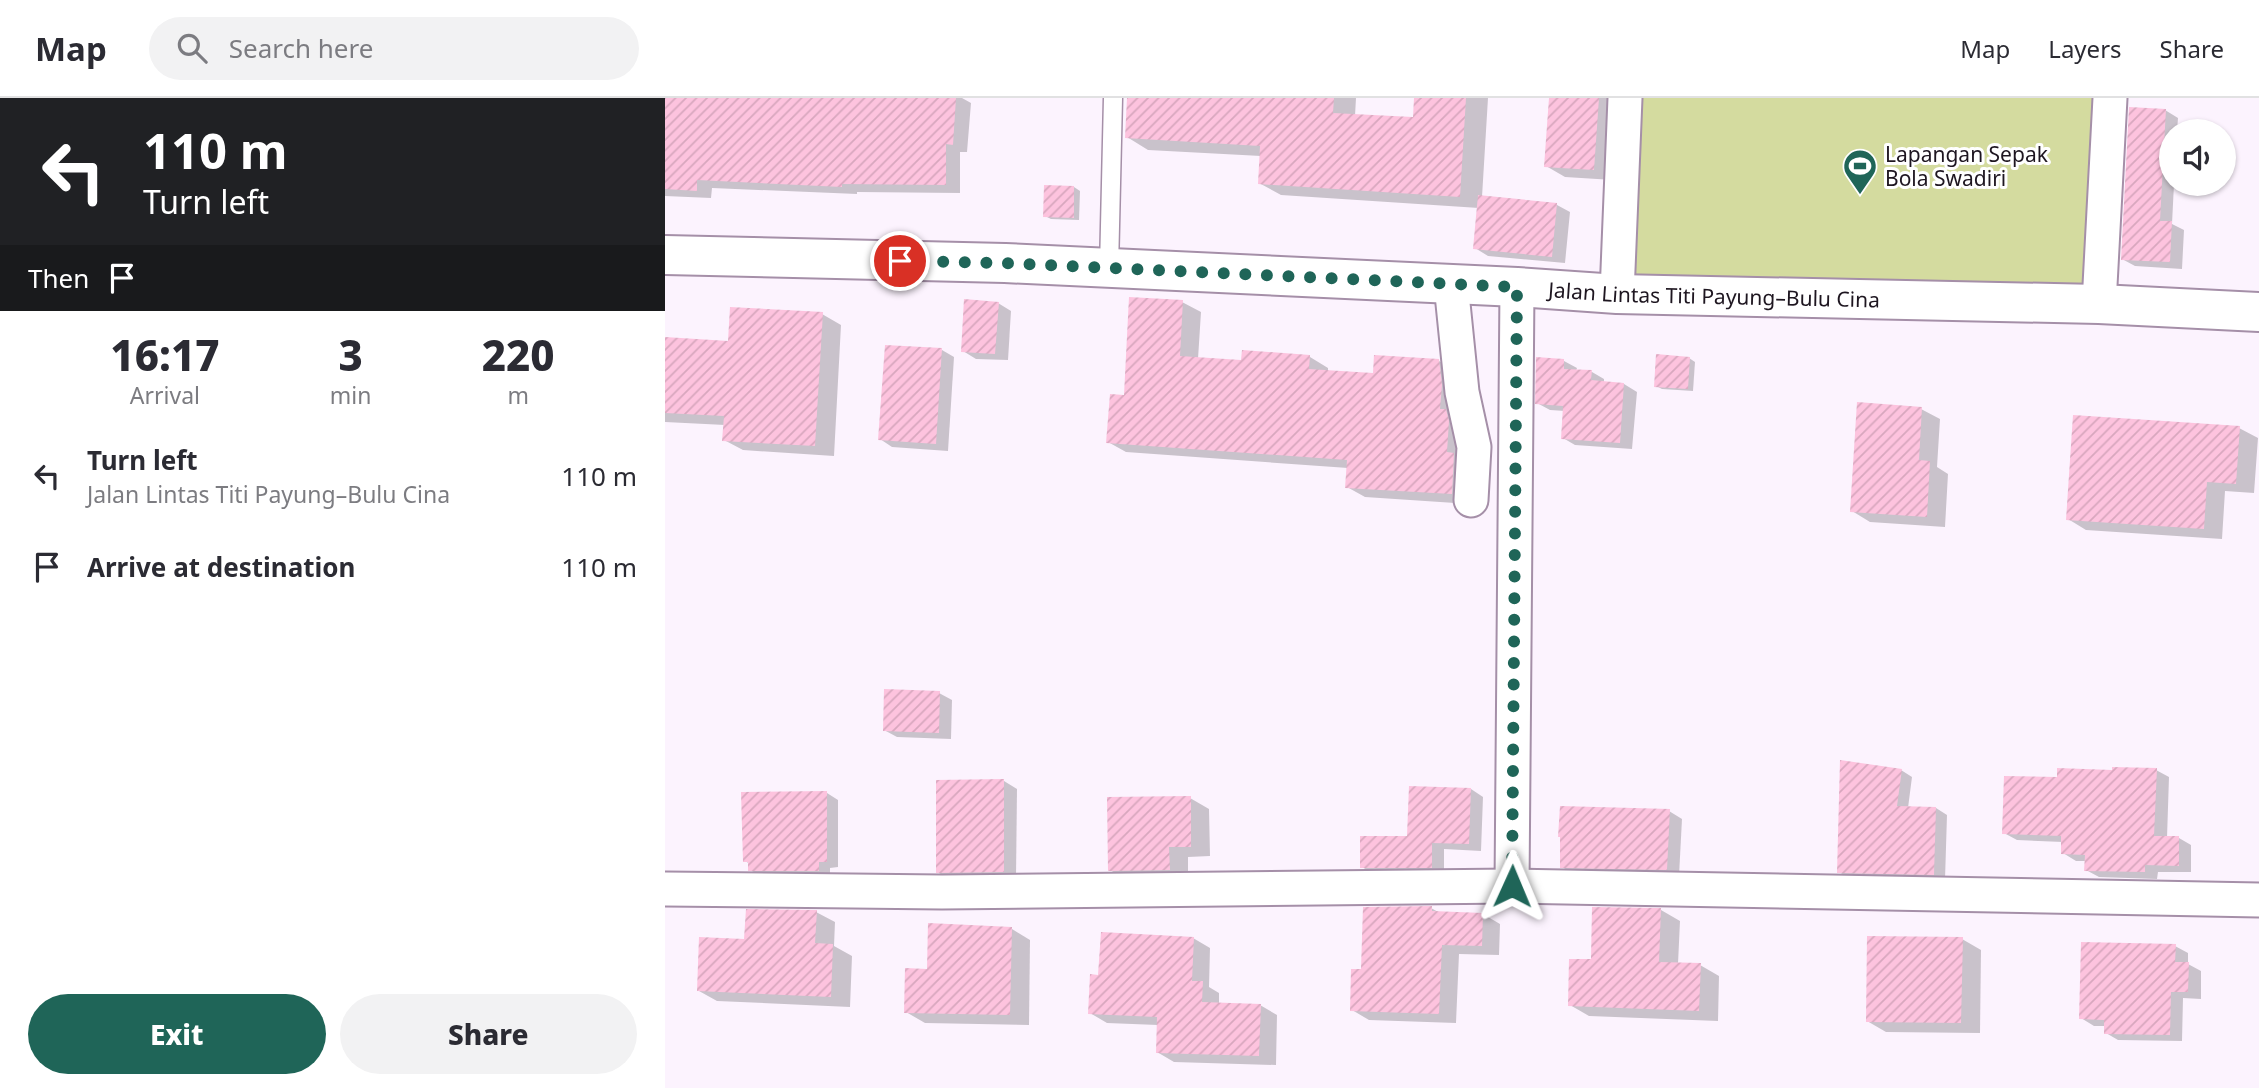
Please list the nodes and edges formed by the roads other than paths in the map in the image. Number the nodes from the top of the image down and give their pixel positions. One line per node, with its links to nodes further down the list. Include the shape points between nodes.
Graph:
1 (1113, 98): 5 (lane)
2 (1625, 98): 8 (street)
3 (2110, 98): 9 (street)
4 (665, 255): 5 (main road, Jalan Lintas Titi Payung–Bulu Cina)
5 (1109, 269): 6 (main road, Jalan Lintas Titi Payung–Bulu Cina)
6 (1451, 284): 7 (main road, Jalan Lintas Titi Payung–Bulu Cina); 11 (street, via 1462,392 1474,447)
7 (1517, 287): 8 (main road, Jalan Lintas Titi Payung–Bulu Cina); 12 (street)
8 (1617, 294): 9 (main road, Jalan Lintas Titi Payung–Bulu Cina)
9 (2099, 304): 10 (main road, Jalan Lintas Titi Payung–Bulu Cina)
10 (2259, 312)
11 (1471, 500)
12 (1512, 886): 13 (street, via 955,892); 14 (street)
13 (665, 888)
14 (2259, 900)

